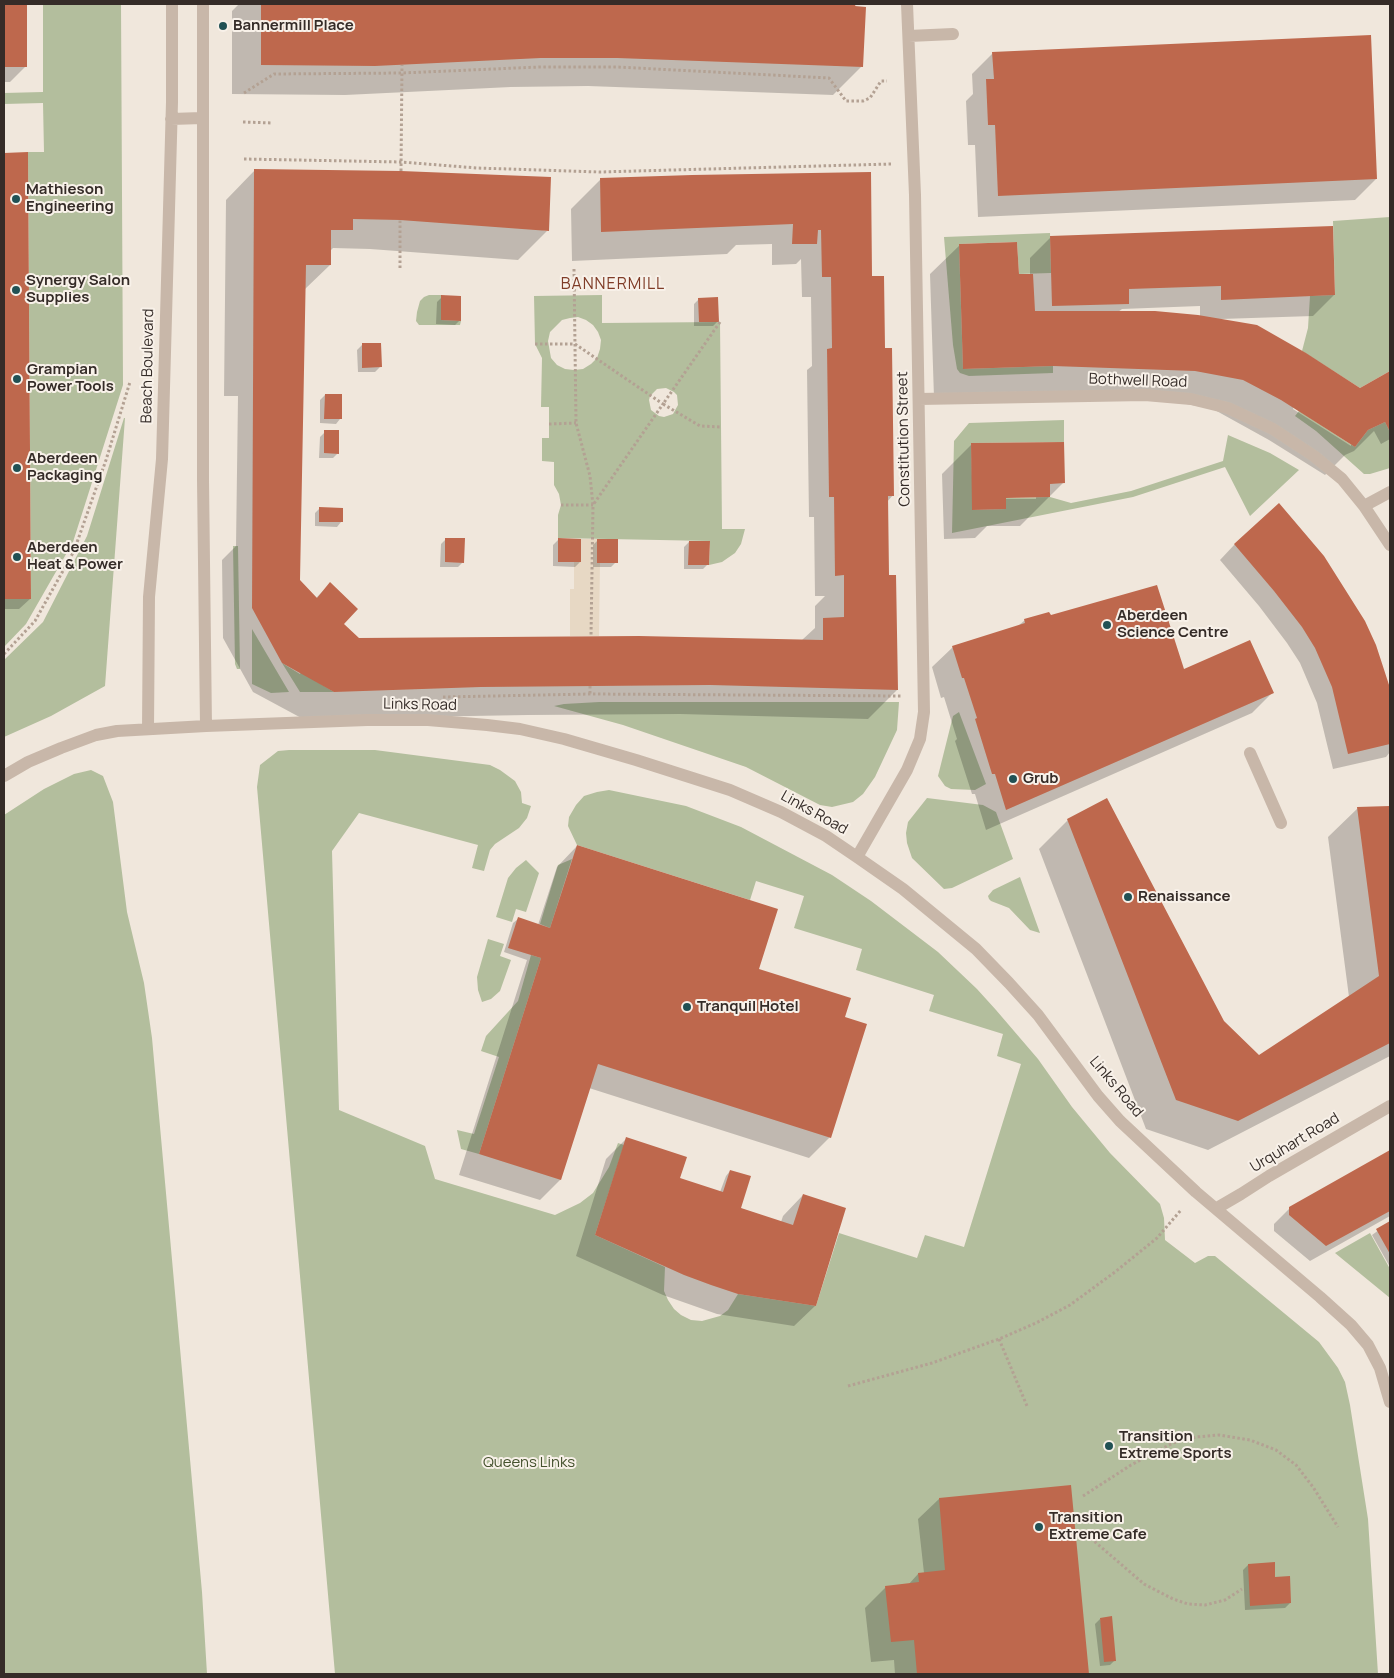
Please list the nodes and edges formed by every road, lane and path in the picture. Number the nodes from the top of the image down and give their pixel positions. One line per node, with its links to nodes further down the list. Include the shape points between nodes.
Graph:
1 (172, 4): 11 (street, Beach Boulevard)
2 (203, 4): 10 (street)
3 (907, 4): 5 (street, Constitution Street)
4 (953, 34): 5 (street)
5 (909, 36): 8 (street, Constitution Street)
6 (402, 65): 7 (path)
7 (402, 73): 8 (path, via 607,67 830,78 846,101 870,98 881,82); 9 (path, via 274,74); 15 (path)
8 (911, 81): 16 (street, Constitution Street)
9 (244, 93)
10 (202, 118): 11 (street); 41 (street)
11 (171, 119): 42 (street, Beach Boulevard, via 162,459 149,597)
12 (244, 122): 13 (path)
13 (273, 122)
14 (244, 159): 15 (path)
15 (401, 162): 16 (path, via 600,172); 17 (path)
16 (914, 163): 25 (street, Constitution Street)
17 (401, 171)
18 (400, 220): 19 (path)
19 (400, 268)
20 (574, 269): 23 (path)
21 (720, 322): 26 (path)
22 (535, 344): 23 (path)
23 (575, 344): 26 (path); 28 (path)
24 (130, 382): 36 (path, via 74,551 39,615)
25 (920, 399): 33 (street, Bothwell Road, via 1110,394 1191,399 1228,408 1273,429 1314,456 1342,480); 39 (street, Constitution Street)
26 (663, 404): 29 (path, via 700,426); 32 (path)
27 (549, 424): 28 (path)
28 (576, 424): 32 (path, via 590,476)
29 (721, 427)
30 (1390, 492): 33 (street)
31 (561, 505): 32 (path)
32 (593, 505): 35 (path)
33 (1364, 506): 34 (street, Bothwell Road)
34 (1390, 545)
35 (591, 636)
36 (4, 654)
37 (590, 686): 38 (path)
38 (590, 694): 39 (path); 40 (path)
39 (925, 696): 46 (street, Constitution Street, via 922,728 914,755)
40 (442, 697)
41 (206, 726): 42 (street, Links Road); 46 (street, Links Road, via 410,720 520,729 564,739 730,790 781,812)
42 (148, 729): 44 (street, Links Road, via 96,735 28,762)
43 (1250, 753): 45 (street)
44 (4, 776)
45 (1281, 823)
46 (857, 857): 48 (street, Links Road, via 976,949 1038,1014 1108,1108)
47 (1390, 1106): 49 (street, Urquhart Road)
48 (1196, 1192): 49 (street, Links Road); 50 (path, via 1157,1238 1115,1272 1070,1305)
49 (1217, 1208): 52 (street, Links Road, via 1351,1325 1380,1368)
50 (999, 1339): 51 (path, via 932,1363); 53 (path)
51 (848, 1386)
52 (1390, 1402)
53 (1027, 1406)
54 (1083, 1496): 55 (path, via 1172,1443 1219,1435 1250,1440 1276,1450 1296,1465)
55 (1338, 1527)
56 (1087, 1535): 57 (path, via 1144,1584 1173,1599 1205,1605 1225,1600)
57 (1242, 1589)

